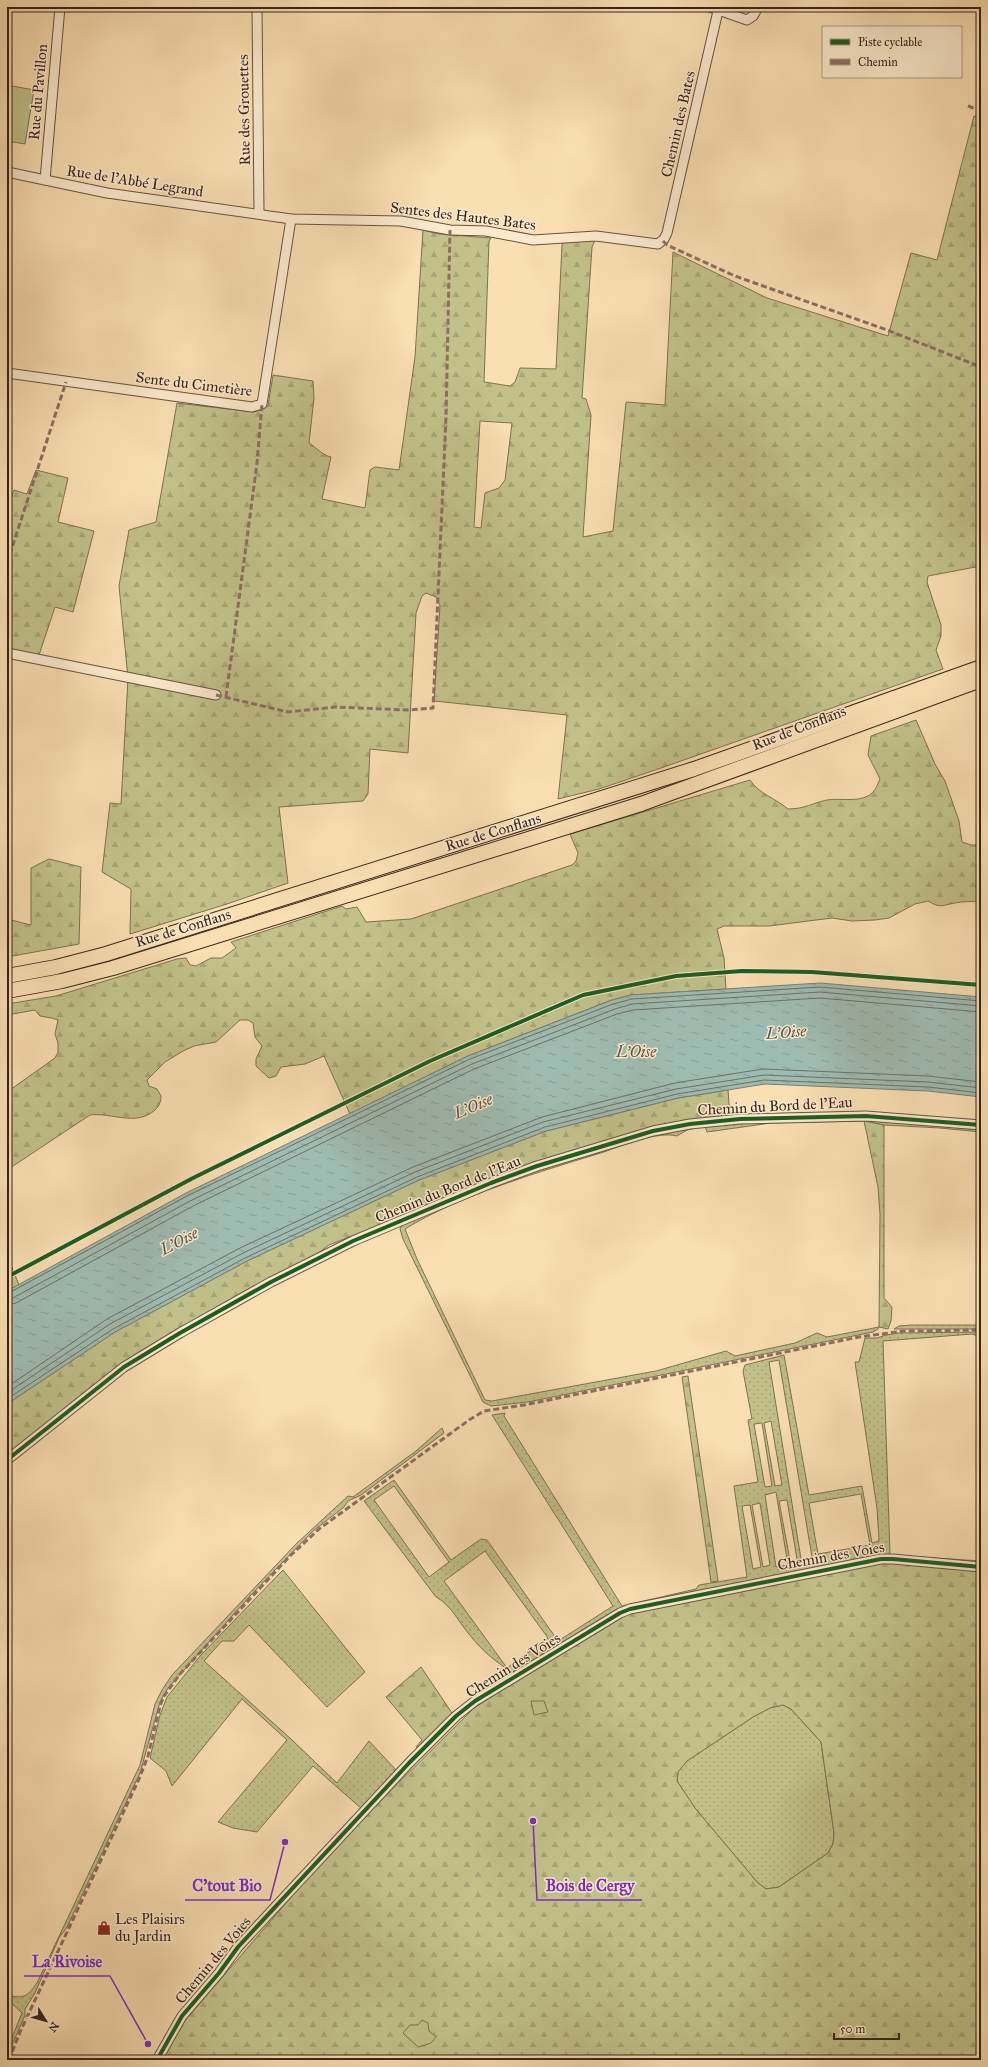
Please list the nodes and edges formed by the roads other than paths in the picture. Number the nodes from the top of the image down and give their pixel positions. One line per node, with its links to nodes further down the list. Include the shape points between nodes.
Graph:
1 (60, 7): 6 (street, Rue du Pavillon)
2 (257, 7): 7 (street, Rue des Grouettes)
3 (758, 7): 4 (street, via 751,18 745,20)
4 (714, 9): 9 (street, Chemin des Bates, via 667,233)
5 (7, 172): 6 (street, Rue de l'Abbé Legrand)
6 (45, 180): 7 (street, Rue de l'Abbé Legrand, via 107,193)
7 (259, 213): 8 (street, Sentes des Hautes Bates)
8 (291, 219): 9 (street, Sentes des Hautes Bates, via 401,221 450,230 486,231 533,240 590,236 655,244); 10 (street, Sente du Cimetière, via 262,404 252,407)
9 (662, 242)
10 (7, 372)
11 (7, 653): 14 (street)
12 (981, 667): 15 (main road, Rue de Conflans, via 630,790 106,954)
13 (981, 680): 16 (main road, Rue de Conflans, via 633,807 113,968)
14 (216, 695)
15 (7, 976)
16 (7, 991)
17 (981, 1125): 18 (street, Chemin du Bord de l'Eau, via 866,1116 733,1120 653,1131 537,1166 353,1241 264,1286 124,1367)
18 (7, 1460)
19 (981, 1567): 20 (street, Chemin des Voies, via 881,1559 620,1613 475,1701 456,1716 238,1947 182,2016)
20 (158, 2060)

